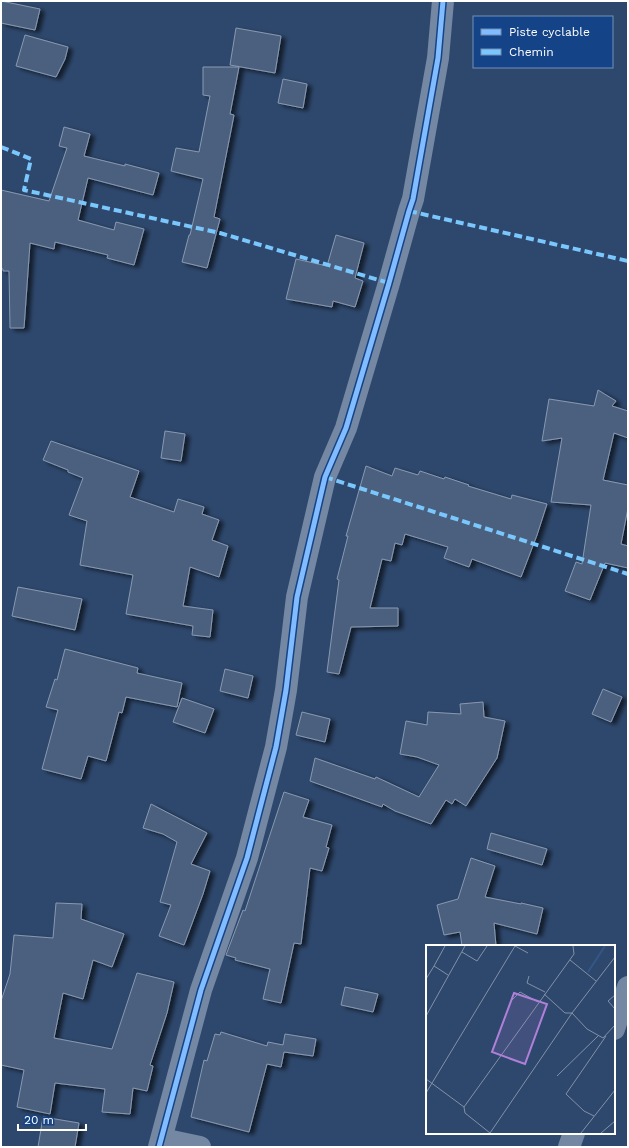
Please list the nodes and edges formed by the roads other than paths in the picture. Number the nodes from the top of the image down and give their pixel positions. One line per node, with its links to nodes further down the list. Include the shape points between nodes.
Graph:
1 (443, 1): 5 (street, via 438,58 413,200 346,428 325,477 297,597 286,690 276,747 246,858 201,990)
2 (628, 987): 3 (street)
3 (615, 1025)
4 (574, 1134): 7 (street)
5 (160, 1143): 6 (street)
6 (200, 1147)
7 (569, 1147)

